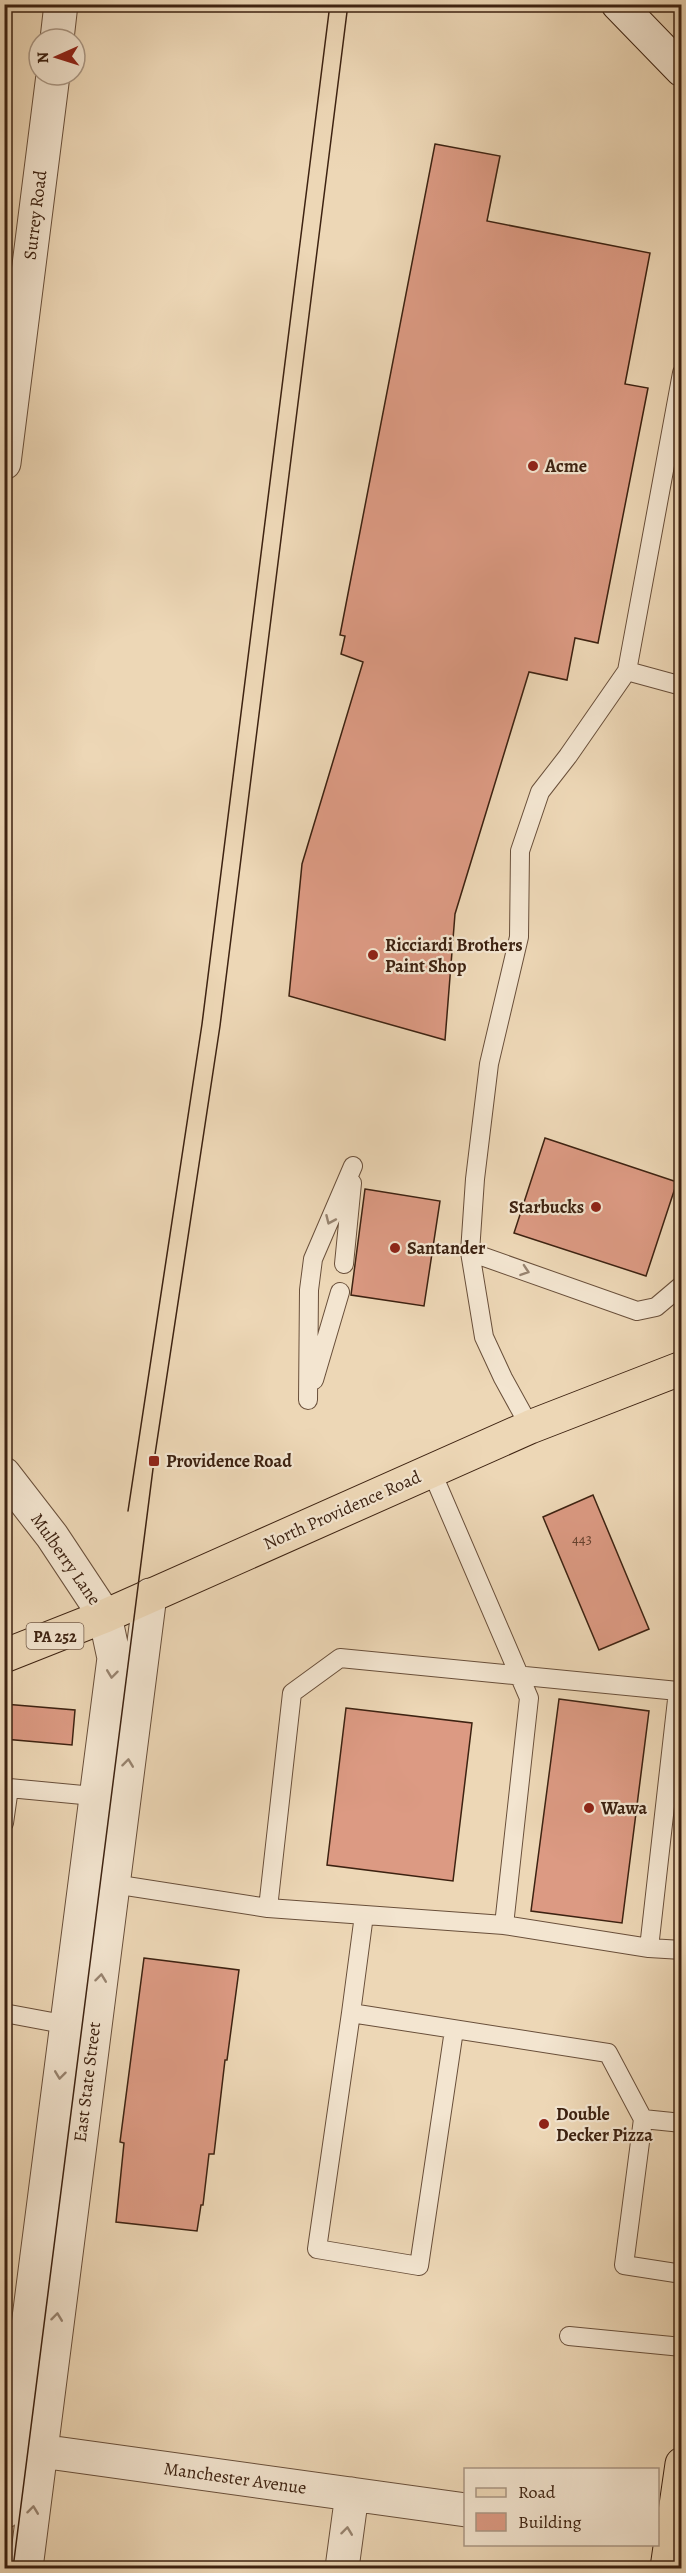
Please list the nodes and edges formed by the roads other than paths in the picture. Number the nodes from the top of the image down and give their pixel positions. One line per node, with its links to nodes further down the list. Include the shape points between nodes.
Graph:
1 (62, 4): 3 (street)
2 (618, 4): 4 (street)
3 (59, 27)
4 (681, 69)
5 (51, 87): 7 (street, Surrey Road)
6 (681, 373): 8 (lane)
7 (4, 463)
8 (627, 671): 9 (lane); 10 (lane, via 540,792 520,851 519,937 489,1065)
9 (681, 687)
10 (470, 1252): 12 (lane, one-way to 12, via 637,1311 656,1306); 15 (lane, via 484,1337)
11 (344, 1264): 13 (lane, one-way to 13, via 353,1166 313,1259 308,1400)
12 (681, 1285)
13 (340, 1292)
14 (681, 1368): 15 (main road, North Providence Road / PA 252)
15 (530, 1427): 16 (main road, North Providence Road / PA 252)
16 (431, 1470): 18 (main road, North Providence Road / PA 252); 21 (lane)
17 (4, 1474): 19 (street, Mulberry Lane, via 52,1536)
18 (150, 1595): 19 (main road, North Providence Road / PA 252); 22 (street, East State Street, one-way to 18)
19 (105, 1616): 20 (main road, North Providence Road / PA 252); 22 (street, East State Street, one-way to 22, via 114,1658)
20 (4, 1656)
21 (520, 1676): 25 (lane, via 340,1658 292,1693); 27 (lane, via 529,1698); 28 (lane, via 678,1692)
22 (110, 1798): 23 (lane, via 9,1788); 24 (street, East State Street)
23 (4, 1823)
24 (98, 1882): 25 (lane); 32 (street, East State Street)
25 (268, 1908): 26 (lane)
26 (364, 1915): 27 (lane); 31 (lane)
27 (504, 1925): 28 (lane)
28 (649, 1948): 29 (lane)
29 (681, 1950)
30 (4, 2013): 32 (lane)
31 (351, 2013): 33 (lane); 33 (lane, via 317,2249 419,2266)
32 (80, 2027): 39 (street, East State Street)
33 (454, 2030): 34 (lane, via 608,2053)
34 (643, 2118): 35 (lane); 36 (lane, via 624,2265)
35 (681, 2122)
36 (681, 2274)
37 (569, 2336): 38 (lane)
38 (681, 2347)
39 (21, 2448): 41 (street, Manchester Avenue); 43 (street, East State Street); 45 (street, East State Street, one-way to 39)
40 (681, 2476): 44 (main road)
41 (352, 2494): 42 (street, Manchester Avenue); 46 (street, one-way to 41)
42 (464, 2510)
43 (4, 2512)
44 (669, 2547)
45 (26, 2568)
46 (342, 2568)

